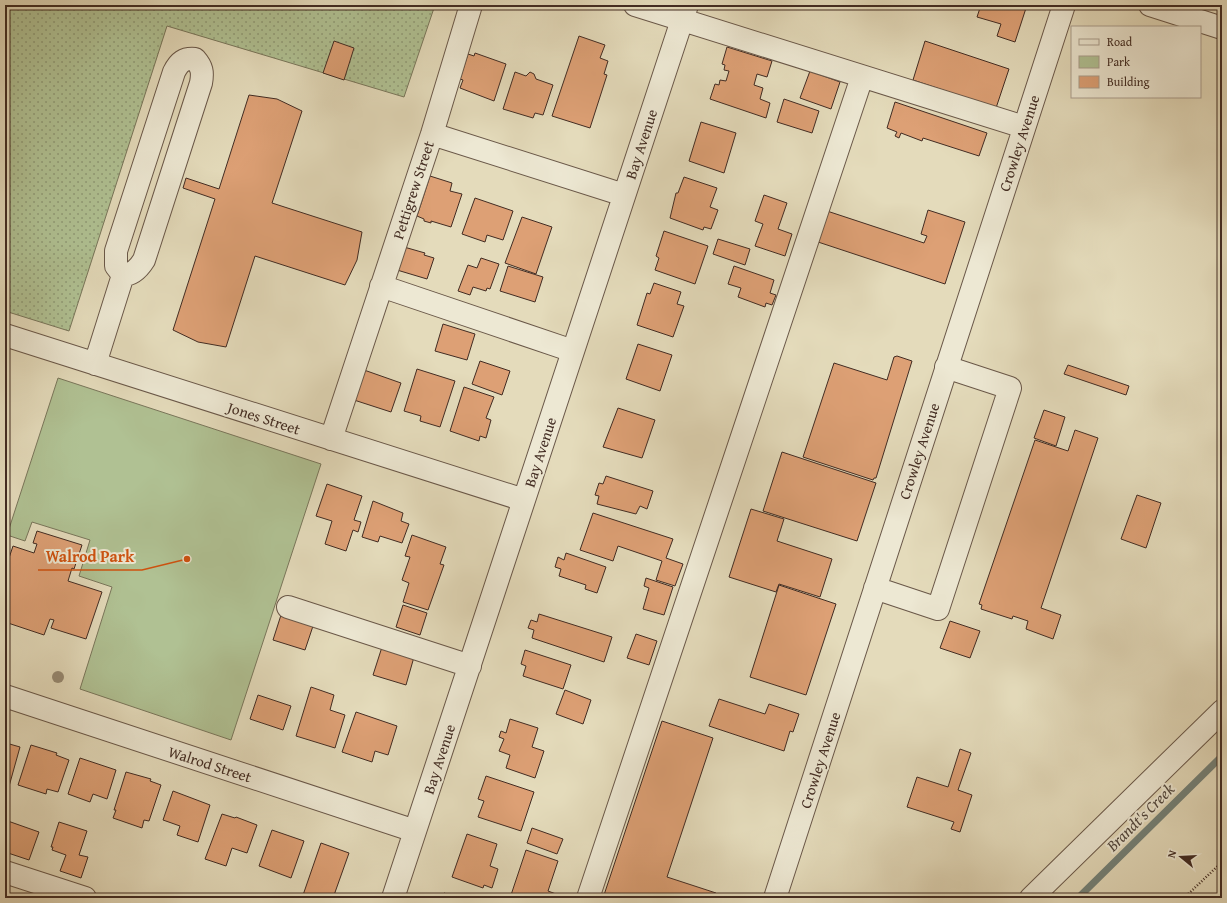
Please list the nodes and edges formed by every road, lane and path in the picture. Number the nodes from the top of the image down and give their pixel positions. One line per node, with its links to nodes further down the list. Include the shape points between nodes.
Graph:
1 (472, 5): 9 (street)
2 (635, 5): 5 (street)
3 (1064, 5): 8 (street, Crowley Avenue)
4 (1150, 5): 6 (street)
5 (684, 12): 7 (street); 10 (street, Bay Avenue)
6 (1222, 28)
7 (862, 77): 8 (street); 29 (street)
8 (1024, 127): 16 (street, Crowley Avenue)
9 (432, 134): 10 (street, Pettigrew Street); 12 (street, Pettigrew Street)
10 (624, 195): 14 (street, Bay Avenue)
11 (123, 275): 11 (street, via 136,271 144,260 201,83 203,73 201,65 195,59 182,61 174,72 116,251 116,266); 15 (street)
12 (381, 286): 14 (street); 17 (street, Pettigrew Street)
13 (5, 335): 15 (street, Jones Street)
14 (573, 351): 18 (street, Bay Avenue)
15 (94, 364): 17 (street, Jones Street)
16 (946, 367): 19 (street, Crowley Avenue); 19 (street, via 1010,388 938,609)
17 (331, 439): 18 (street, Jones Street)
18 (524, 500): 21 (street, Bay Avenue)
19 (875, 588): 30 (street, Crowley Avenue)
20 (288, 607): 21 (street)
21 (470, 666): 24 (street, Bay Avenue)
22 (5, 696): 24 (street, Walrod Street)
23 (1222, 711): 31 (street)
24 (415, 831): 28 (street, Bay Avenue)
25 (1222, 862): 32 (path)
26 (5, 872): 27 (street)
27 (84, 898)
28 (393, 898)
29 (588, 898)
30 (775, 898)
31 (1031, 898)
32 (1184, 898)

